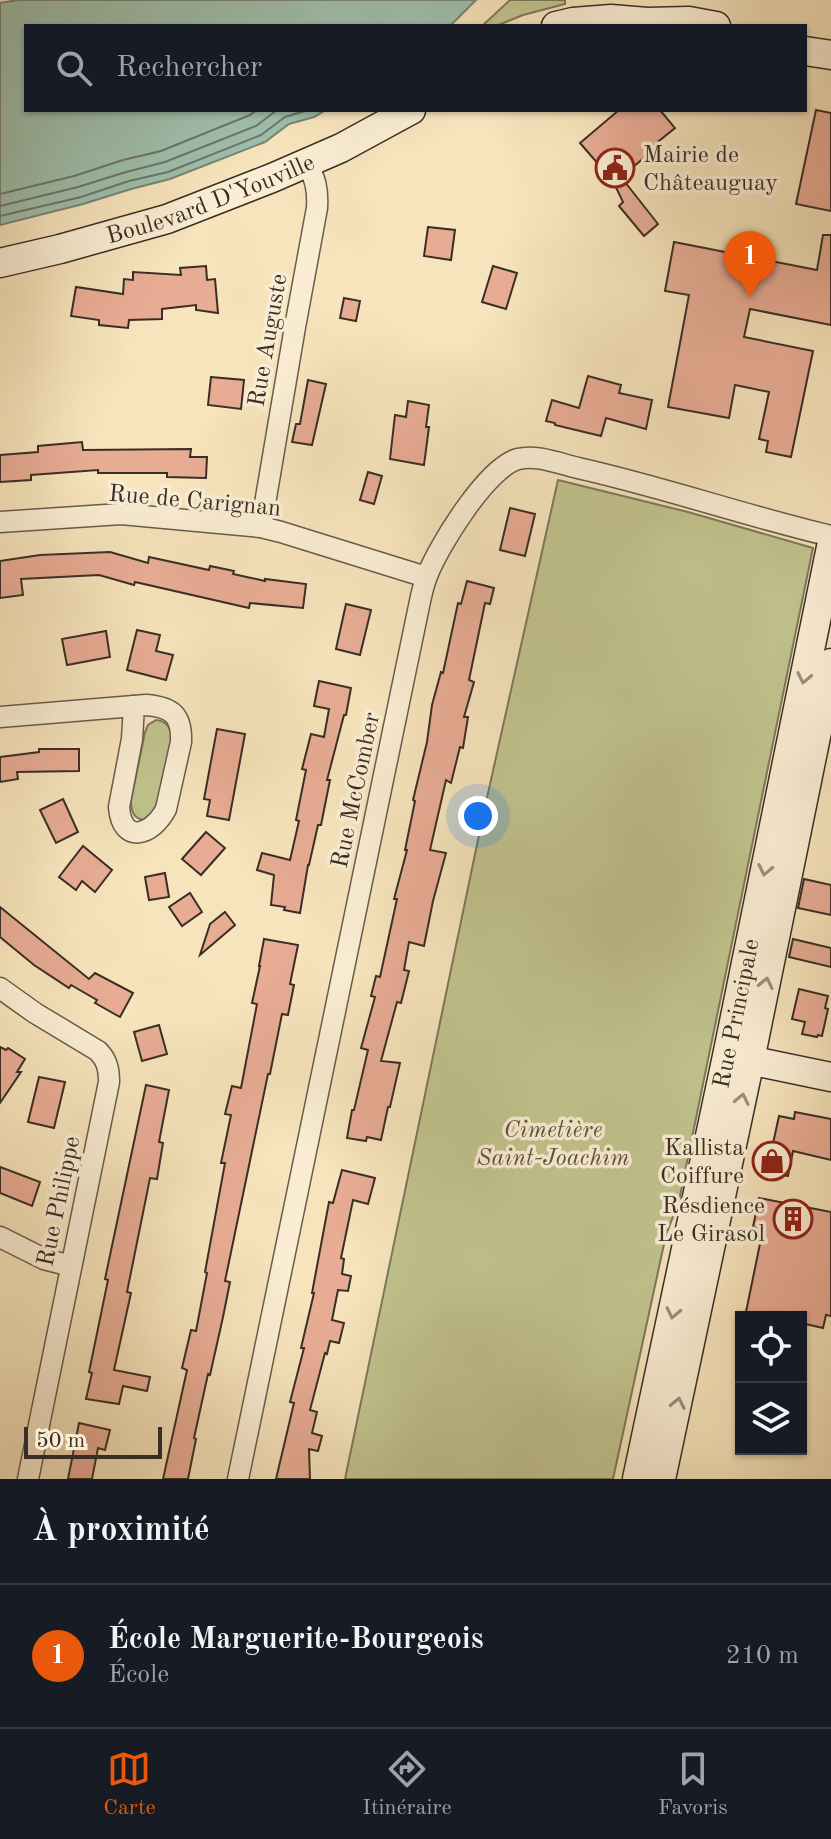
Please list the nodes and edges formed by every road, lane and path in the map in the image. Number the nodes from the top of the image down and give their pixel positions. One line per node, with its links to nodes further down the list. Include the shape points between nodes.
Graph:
1 (564, 24): 2 (street, via 611,19)
2 (652, 24): 3 (street)
3 (705, 24)
4 (807, 51): 5 (street)
5 (831, 55)
6 (407, 112): 7 (street, Boulevard D'Youville)
7 (306, 163): 8 (street, Boulevard D'Youville, via 143,227); 10 (street, Rue Auguste, via 318,191 317,208)
8 (0, 263)
9 (0, 522): 10 (street, Rue de Carignan, via 121,514)
10 (261, 527): 13 (street, Rue de Carignan)
11 (831, 536): 13 (street, Rue McComber, via 526,457 501,467 481,488)
12 (831, 547): 18 (street, Rue Principale, one-way to 18)
13 (426, 577): 23 (street, Rue McComber)
14 (831, 663): 18 (street, Rue Principale, one-way to 14)
15 (134, 706): 15 (street, via 119,816 138,833 152,828 166,809 181,732 169,711); 16 (street)
16 (0, 717)
17 (0, 988): 21 (street, Rue Philippe, via 98,1051 108,1065 109,1082)
18 (739, 1058): 19 (street); 24 (street, Rue Principale, one-way to 24); 25 (street, Rue Principale, one-way to 18)
19 (831, 1077)
20 (0, 1237): 21 (street)
21 (71, 1266): 22 (street, Rue Philippe)
22 (28, 1479)
23 (238, 1479)
24 (637, 1479)
25 (661, 1479)

